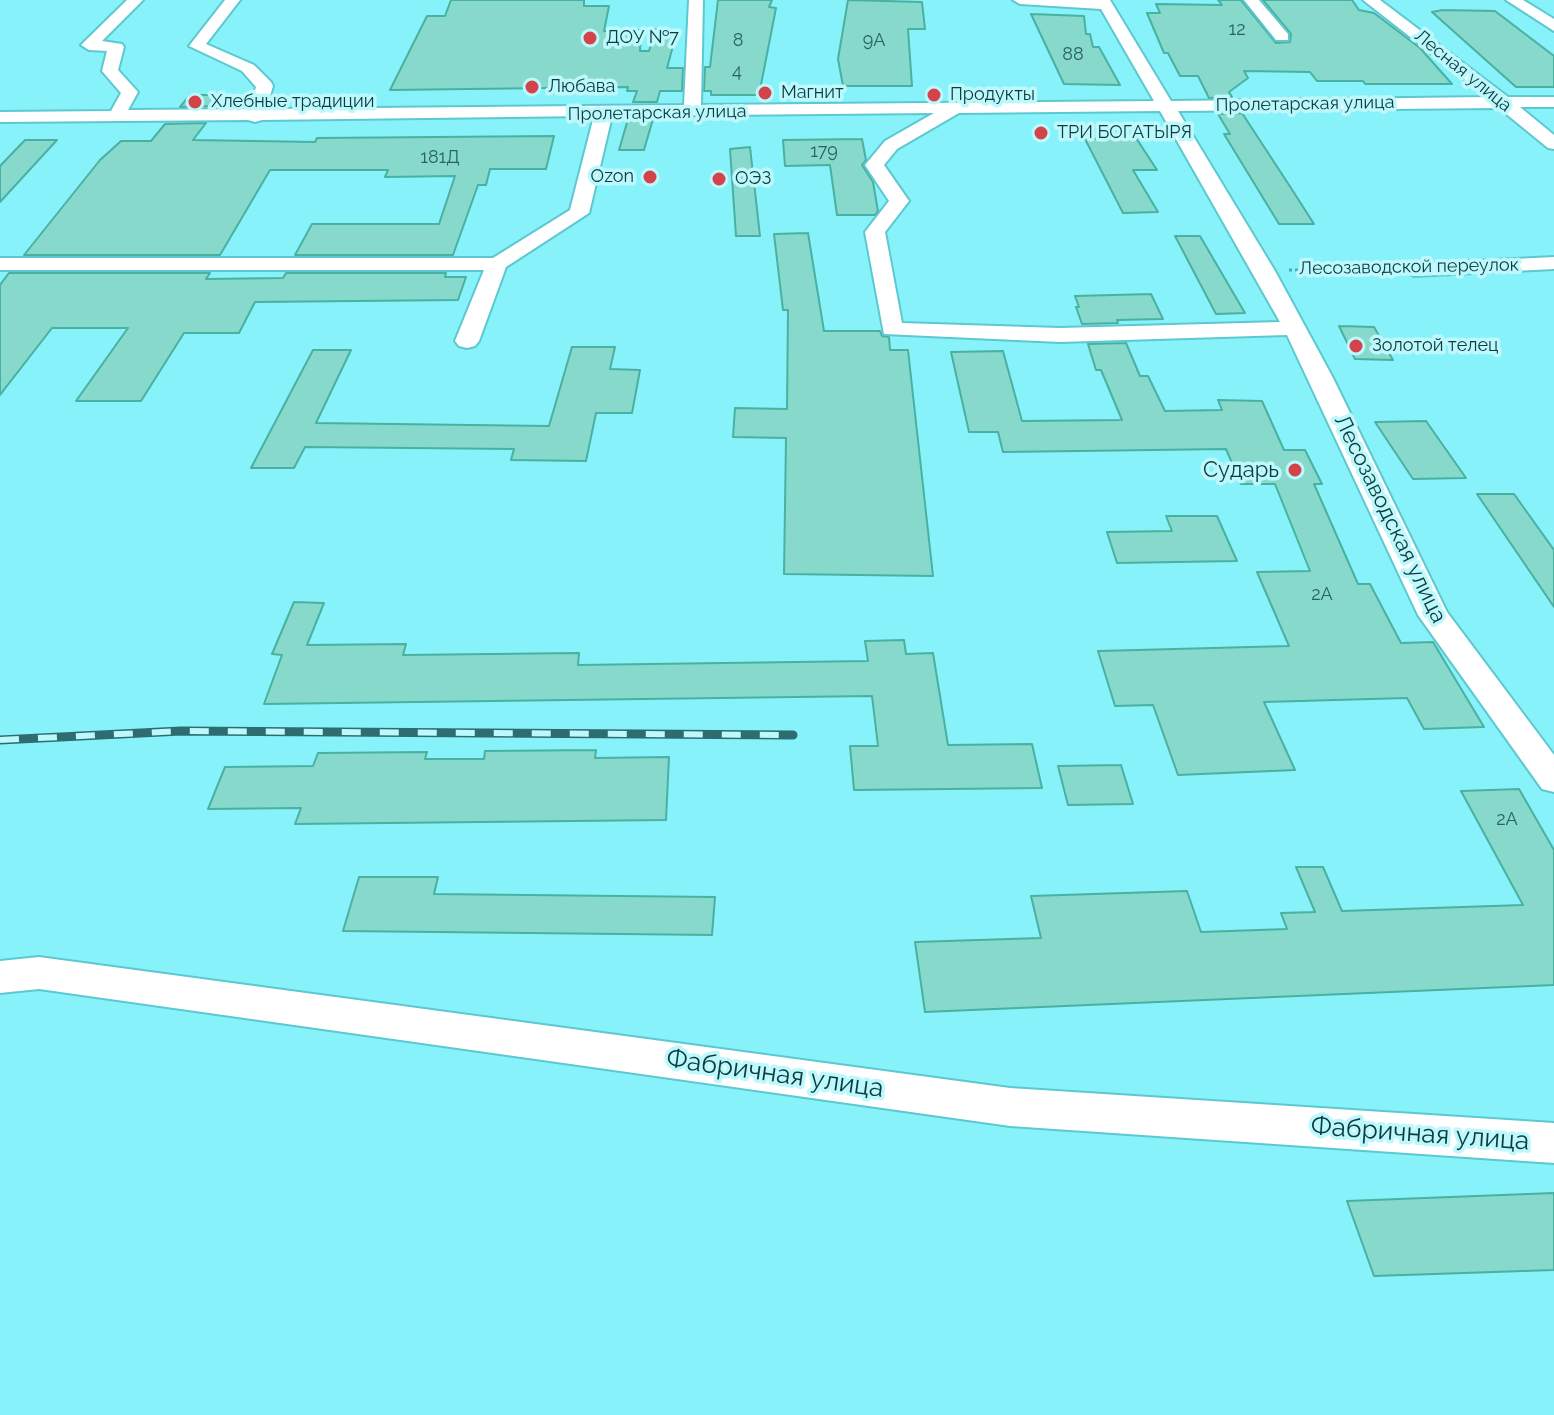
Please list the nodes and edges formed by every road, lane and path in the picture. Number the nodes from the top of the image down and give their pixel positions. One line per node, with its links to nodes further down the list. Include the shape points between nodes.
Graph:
1 (136, 0): 19 (street, via 89,45 116,47 110,71 130,92)
2 (233, 0): 20 (street, via 197,46 248,68 265,86)
3 (696, 0): 16 (street)
4 (1020, 0): 7 (street)
5 (1251, 0): 11 (street)
6 (1370, 0): 12 (street, Лесная улица)
7 (1105, 3): 14 (street, Лесозаводская улица)
8 (1519, 4): 9 (street); 10 (street)
9 (1554, 8)
10 (1554, 26)
11 (1282, 37)
12 (1502, 102): 13 (street, Пролетарская улица); 14 (street, Пролетарская улица); 21 (street, Лесная улица)
13 (1554, 102)
14 (1166, 105): 15 (street, Пролетарская улица); 26 (street, Лесозаводская улица)
15 (955, 108): 16 (street, Пролетарская улица); 27 (street, via 891,145 874,165 899,201 875,232 892,329 1060,335)
16 (692, 112): 17 (street, Пролетарская улица)
17 (604, 113): 20 (street, Пролетарская улица); 24 (street, via 579,213)
18 (0, 117): 19 (street, Пролетарская улица)
19 (116, 117): 20 (street, Пролетарская улица)
20 (255, 117)
21 (1554, 144)
22 (1554, 263): 25 (street, Лесозаводской переулок)
23 (0, 264): 24 (street)
24 (497, 264): 28 (street)
25 (1414, 270): 26 (path, Лесозаводской переулок)
26 (1264, 271): 27 (street, Лесозаводская улица)
27 (1294, 328): 29 (street, Лесозаводская улица, via 1433,615)
28 (467, 341)
29 (1554, 780)
30 (0, 977): 31 (street, Фабричная улица, via 39,973 1010,1107)
31 (1554, 1143)

